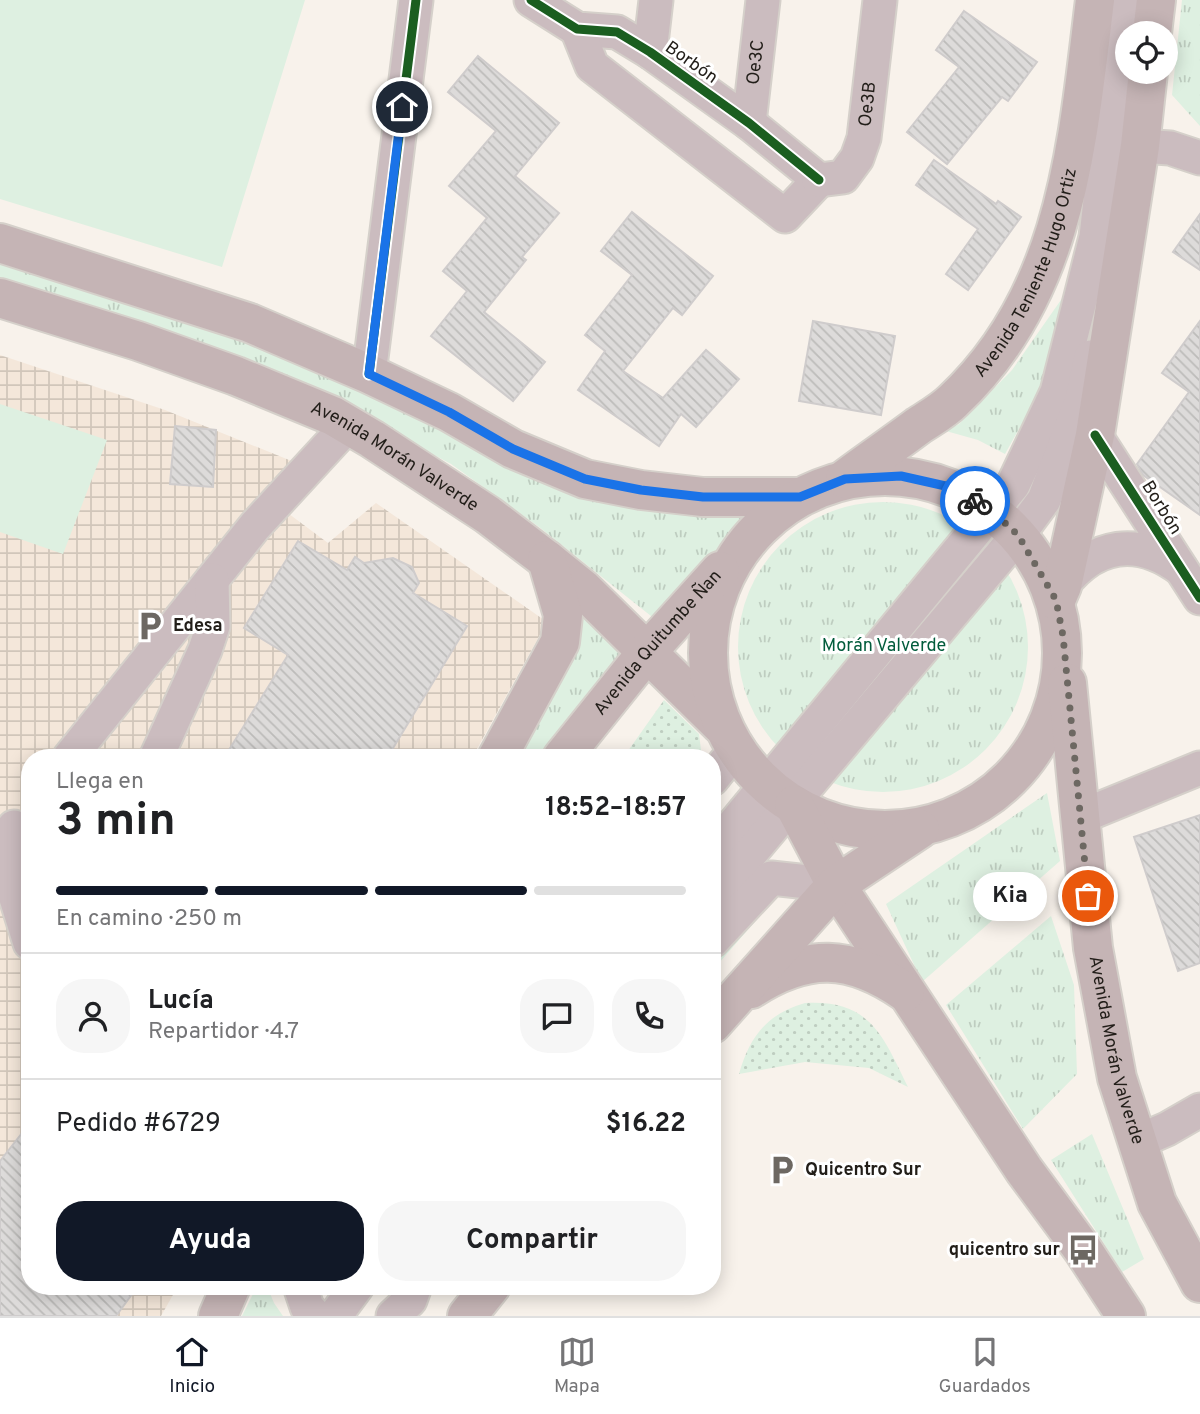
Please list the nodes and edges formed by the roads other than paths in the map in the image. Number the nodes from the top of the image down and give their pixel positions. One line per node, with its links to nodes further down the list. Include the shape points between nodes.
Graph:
1 (416, 0): 22 (street)
2 (656, 0): 13 (street)
3 (763, 0): 16 (street, Oe3C)
4 (880, 0): 19 (street, Oe3B, via 858,158 843,177)
5 (1094, 0): 25 (main road, Avenida Teniente Hugo Ortiz, via 1080,126 1064,208 1023,313 980,373 951,403)
6 (1122, 0): 27 (street, via 1096,237 1056,392 1013,485)
7 (1140, 0): 10 (street)
8 (1156, 0): 11 (main road)
9 (542, 3): 12 (street, Borbón)
10 (1138, 21)
11 (1153, 21)
12 (577, 29): 13 (street, Borbón, via 617,32); 19 (street, via 592,66 785,216)
13 (650, 52): 16 (street, Borbón)
14 (1132, 84): 27 (street, via 1116,238 1082,398 1044,500)
15 (1147, 84): 17 (main road)
16 (749, 123): 19 (street, Borbón)
17 (1140, 146): 18 (street, via 1170,148); 24 (main road)
18 (1200, 158)
19 (819, 180)
20 (0, 243): 22 (main road, via 250,323)
21 (0, 298): 23 (main road, Avenida Morán Valverde, via 236,376)
22 (369, 374): 26 (main road, via 513,449 585,479 703,497)
23 (348, 425): 29 (main road, Avenida Morán Valverde, via 488,515); 31 (street)
24 (1095, 435): 30 (street, Borbón); 33 (main road)
25 (845, 479): 26 (main road); 27 (main road, via 901,476 950,487)
26 (800, 497): 28 (main road)
27 (1006, 523): 33 (main road); 42 (street)
28 (757, 530): 34 (main road, Avenida Quitumbe Ñan); 35 (main road, via 726,574 709,624 708,677)
29 (547, 560): 34 (main road, Avenida Morán Valverde); 38 (main road, via 564,615 560,642)
30 (1181, 569): 32 (street, Borbón); 33 (street, Borbón, via 1150,551 1115,549 1084,562)
31 (212, 580): 36 (street); 37 (street, via 213,626)
32 (1200, 598)
33 (1060, 607): 43 (main road, Avenida Morán Valverde); 45 (main road, via 1060,687 1043,735 1013,776 973,807)
34 (647, 652): 35 (main road, Avenida Morán Valverde); 39 (main road, Avenida Quitumbe Ñan)
35 (730, 738): 40 (street); 42 (main road, Avenida Morán Valverde)
36 (76, 749)
37 (160, 749)
38 (502, 749)
39 (569, 749)
40 (721, 758)
41 (1200, 768): 43 (street)
42 (784, 798): 45 (main road, via 835,823 880,830); 46 (street); 47 (main road); 48 (street)
43 (1080, 817): 54 (main road, Avenida Morán Valverde, via 1093,948 1117,1078)
44 (14, 822): 49 (street, via 16,898)
45 (925, 825): 47 (main road)
46 (721, 844)
47 (836, 885): 50 (street, via 771,877); 51 (main road); 52 (main road)
48 (721, 886)
49 (21, 914)
50 (721, 931)
51 (907, 993): 52 (main road, via 870,971 849,964 819,963 788,969); 68 (main road)
52 (721, 1013)
53 (1200, 1110): 54 (street)
54 (1138, 1142): 55 (main road, Avenida Morán Valverde)
55 (1157, 1203): 56 (street); 57 (main road, Avenida Morán Valverde)
56 (1200, 1242)
57 (1200, 1283)
58 (226, 1295): 63 (main road)
59 (303, 1295): 64 (street)
60 (350, 1295): 65 (street)
61 (412, 1295): 66 (street)
62 (484, 1295): 67 (main road)
63 (218, 1316)
64 (314, 1316)
65 (335, 1316)
66 (393, 1316)
67 (467, 1316)
68 (1126, 1316)

